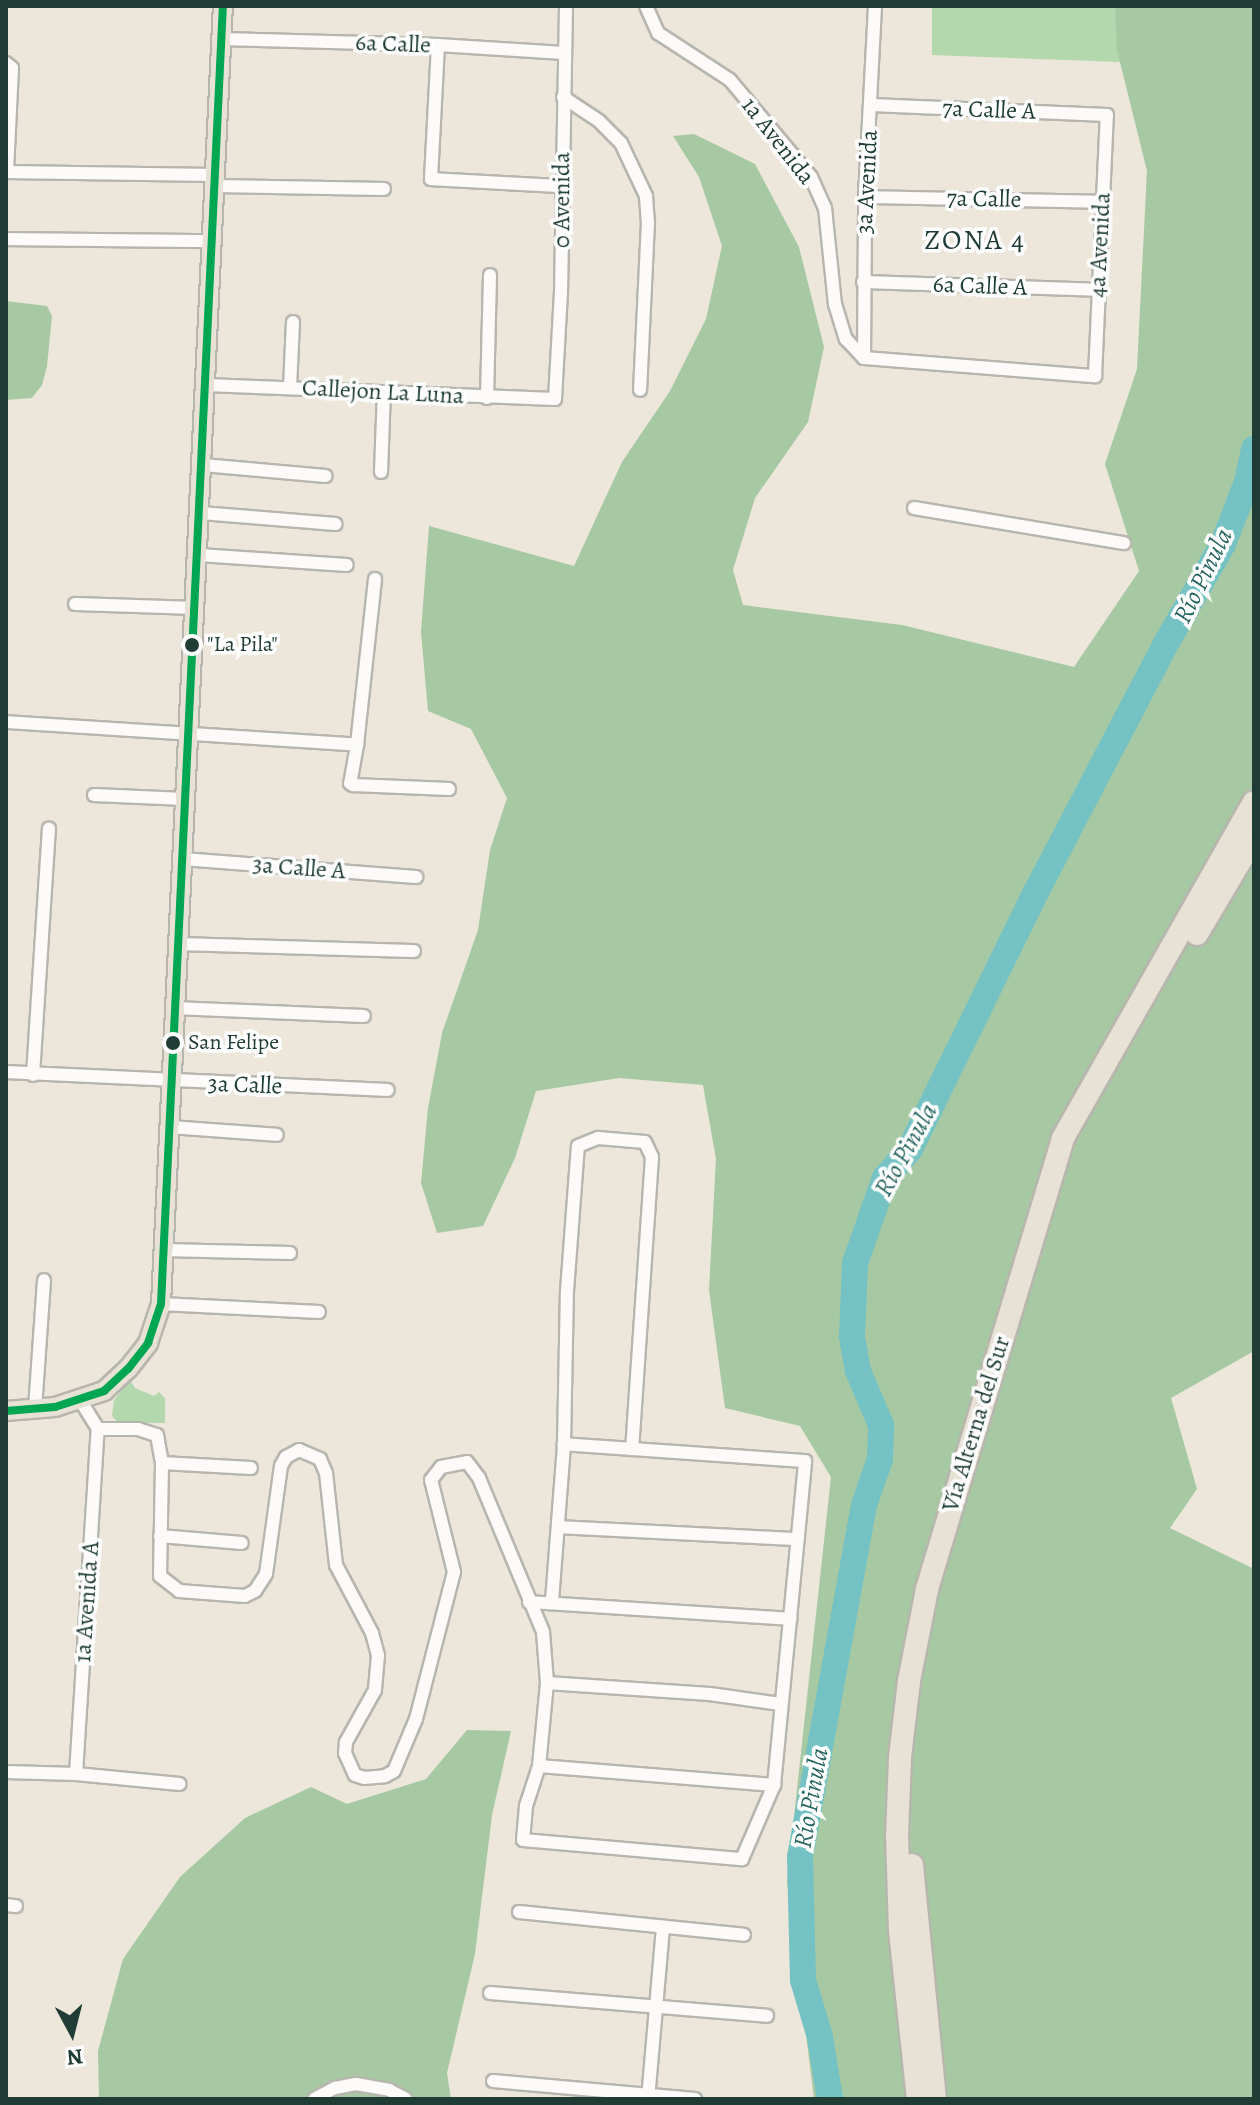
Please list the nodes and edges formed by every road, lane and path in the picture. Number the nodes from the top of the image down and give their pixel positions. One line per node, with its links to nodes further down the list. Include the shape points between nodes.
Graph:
1 (223, 6): 5 (main road)
2 (566, 6): 7 (street, 0 Avenida)
3 (646, 6): 24 (street, 1a Avenida, via 658,33 730,80 811,177 825,208 835,304 846,339)
4 (875, 6): 10 (street, 3a Avenida)
5 (222, 39): 6 (street, 6a Calle); 13 (main road)
6 (438, 45): 7 (street, 6a Calle); 14 (street, via 431,179)
7 (564, 53): 9 (street, 0 Avenida)
8 (8, 63): 12 (street)
9 (563, 97): 14 (street, 0 Avenida); 27 (street, via 621,143 646,196)
10 (871, 105): 11 (street, 7a Calle A); 16 (street, 3a Avenida)
11 (1107, 115): 17 (street, 4a Avenida)
12 (6, 172): 13 (street)
13 (216, 181): 15 (street); 19 (main road)
14 (562, 186): 29 (street, 0 Avenida)
15 (384, 189)
16 (865, 197): 17 (street, 7a Calle); 21 (street, 3a Avenida)
17 (1103, 202): 22 (street, 4a Avenida)
18 (6, 239): 19 (street)
19 (213, 241): 25 (main road)
20 (490, 275): 30 (street)
21 (863, 282): 22 (street, 6a Calle A); 24 (street, 3a Avenida)
22 (1098, 290): 24 (street, 4a Avenida, via 1095,376)
23 (293, 322): 26 (street)
24 (864, 358)
25 (206, 385): 26 (street, Callejon La Luna); 31 (main road)
26 (290, 388): 28 (street, Callejon La Luna)
27 (640, 390)
28 (384, 392): 30 (street, Callejon La Luna); 32 (street)
29 (557, 393): 30 (street, Callejon La Luna, via 548,401)
30 (487, 398)
31 (203, 465): 33 (street); 35 (main road)
32 (381, 472)
33 (326, 476)
34 (914, 508): 37 (street)
35 (201, 513): 36 (street); 38 (main road)
36 (336, 524)
37 (1124, 543)
38 (199, 555): 39 (street); 42 (main road)
39 (347, 565)
40 (375, 579): 45 (street)
41 (75, 604): 42 (street)
42 (197, 608): 44 (main road)
43 (6, 722): 44 (street)
44 (190, 732): 45 (street); 48 (main road)
45 (357, 745): 46 (street, via 353,785)
46 (449, 789)
47 (94, 795): 48 (street)
48 (185, 799): 51 (main road)
49 (1251, 820): 102 (highway, Vía Alterna del Sur, via 1063,1138 927,1589 909,1681 897,1836 900,1931); 103 (highway, Vía Alterna del Sur, via 1078,1142 941,1594 922,1683 911,1815 916,1928)
50 (49, 829): 58 (street)
51 (182, 859): 52 (street, 3a Calle A); 53 (main road)
52 (416, 877)
53 (177, 944): 54 (street); 55 (main road)
54 (414, 951)
55 (174, 1008): 56 (street); 59 (main road)
56 (364, 1016)
57 (6, 1072): 58 (street, 3a Calle)
58 (33, 1075): 59 (street, 3a Calle)
59 (170, 1082): 60 (street, 3a Calle); 61 (main road)
60 (388, 1090)
61 (169, 1127): 62 (street); 63 (main road)
62 (277, 1135)
63 (164, 1250): 64 (street); 66 (main road)
64 (290, 1253)
65 (44, 1280): 69 (street)
66 (161, 1304): 67 (street); 68 (main road, via 154,1332 128,1369 104,1391)
67 (319, 1312)
68 (80, 1400): 69 (main road); 71 (street)
69 (35, 1409): 70 (main road)
70 (6, 1411)
71 (98, 1429): 74 (street, via 155,1433); 87 (street, 1a Avenida A)
72 (564, 1444): 73 (street); 73 (street, via 567,1291 578,1146 598,1138 625,1138 645,1142 652,1157); 76 (street)
73 (632, 1449): 78 (street, via 805,1461)
74 (162, 1463): 75 (street); 77 (street)
75 (251, 1468)
76 (558, 1527): 78 (street); 80 (street)
77 (160, 1536): 79 (street); 81 (street, via 160,1576 170,1587 245,1596 266,1574 278,1477 286,1457 299,1450 320,1459 336,1565 378,1655 375,1690 346,1742 355,1775 364,1778 394,1771 416,1719 442,1629 454,1572 431,1480 441,1467 460,1461 474,1468)
78 (798, 1539): 82 (street)
79 (242, 1543)
80 (552, 1601): 81 (street); 82 (street)
81 (529, 1602): 83 (street, via 543,1632)
82 (790, 1619): 84 (street)
83 (547, 1683): 84 (street); 85 (street)
84 (780, 1704): 89 (street)
85 (539, 1766): 89 (street); 89 (street, via 526,1806 523,1840 711,1857 742,1859)
86 (6, 1772): 87 (street)
87 (76, 1774): 88 (street)
88 (180, 1784)
89 (774, 1785)
90 (519, 1912): 91 (street)
91 (663, 1927): 92 (street); 94 (street)
92 (744, 1935)
93 (490, 1993): 94 (street)
94 (656, 2007): 95 (street); 98 (street)
95 (767, 2016)
96 (493, 2081): 97 (street)
97 (547, 2093): 98 (street)
98 (648, 2097): 101 (street)
99 (314, 2099): 100 (street, via 356,2084)
100 (406, 2099)
101 (695, 2099)
102 (918, 2099)
103 (935, 2099)

